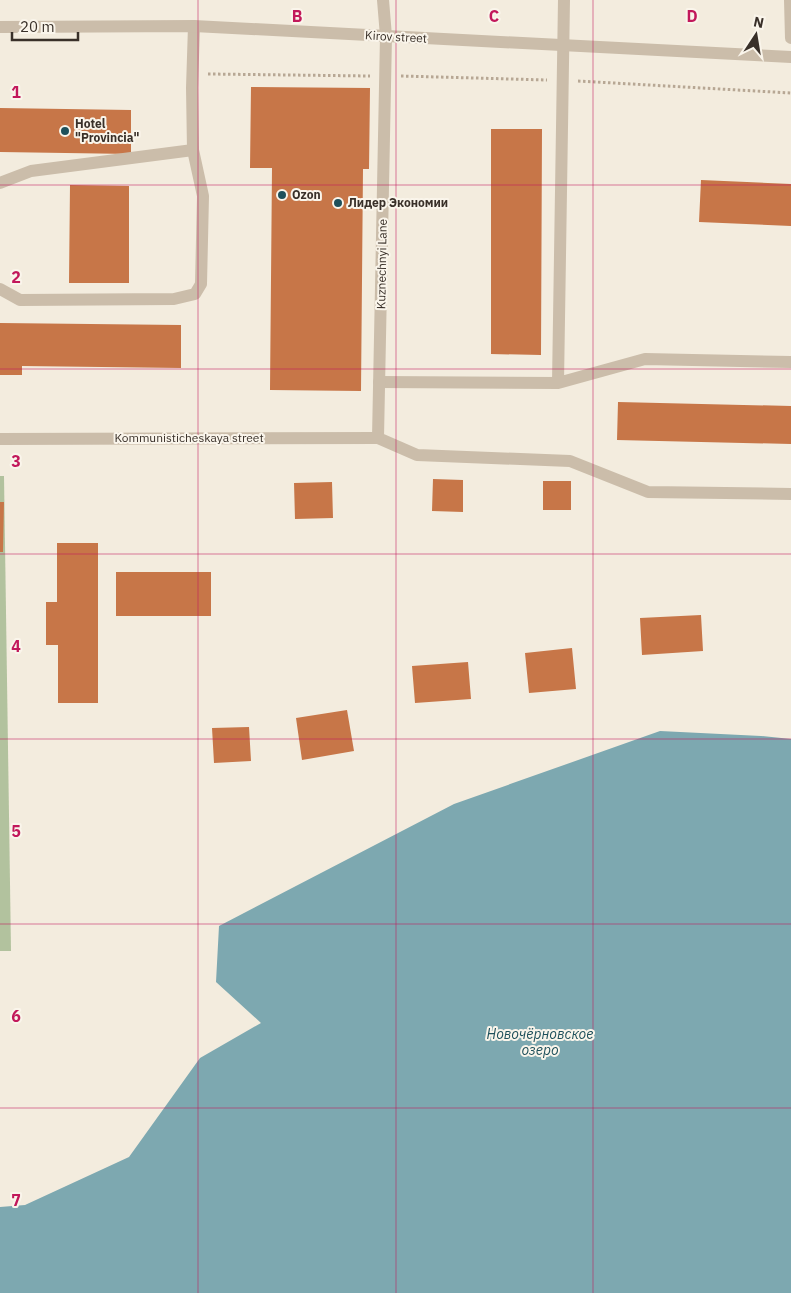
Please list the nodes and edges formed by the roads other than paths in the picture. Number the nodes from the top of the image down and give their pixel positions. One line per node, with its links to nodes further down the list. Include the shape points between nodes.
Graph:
1 (383, 0): 6 (street, Kuznechnyi Lane)
2 (564, 0): 8 (street)
3 (790, 0): 7 (street)
4 (194, 26): 5 (street, Kirov street); 6 (street, Kirov street); 10 (street)
5 (0, 27)
6 (386, 36): 8 (street, Kirov street); 14 (street, Kuznechnyi Lane)
7 (791, 38)
8 (564, 45): 9 (street, Kirov street); 15 (street)
9 (791, 56)
10 (193, 150): 11 (street, via 31,171); 12 (street, via 203,196 202,284 195,294 174,299 20,300)
11 (0, 183)
12 (0, 290)
13 (791, 362): 15 (street, via 645,359)
14 (379, 382): 15 (street); 16 (street, Kuznechnyi Lane)
15 (558, 383)
16 (378, 438): 17 (street, Kommunisticheskaya street); 18 (street, via 417,455 570,461 648,492)
17 (0, 439)
18 (791, 494)

